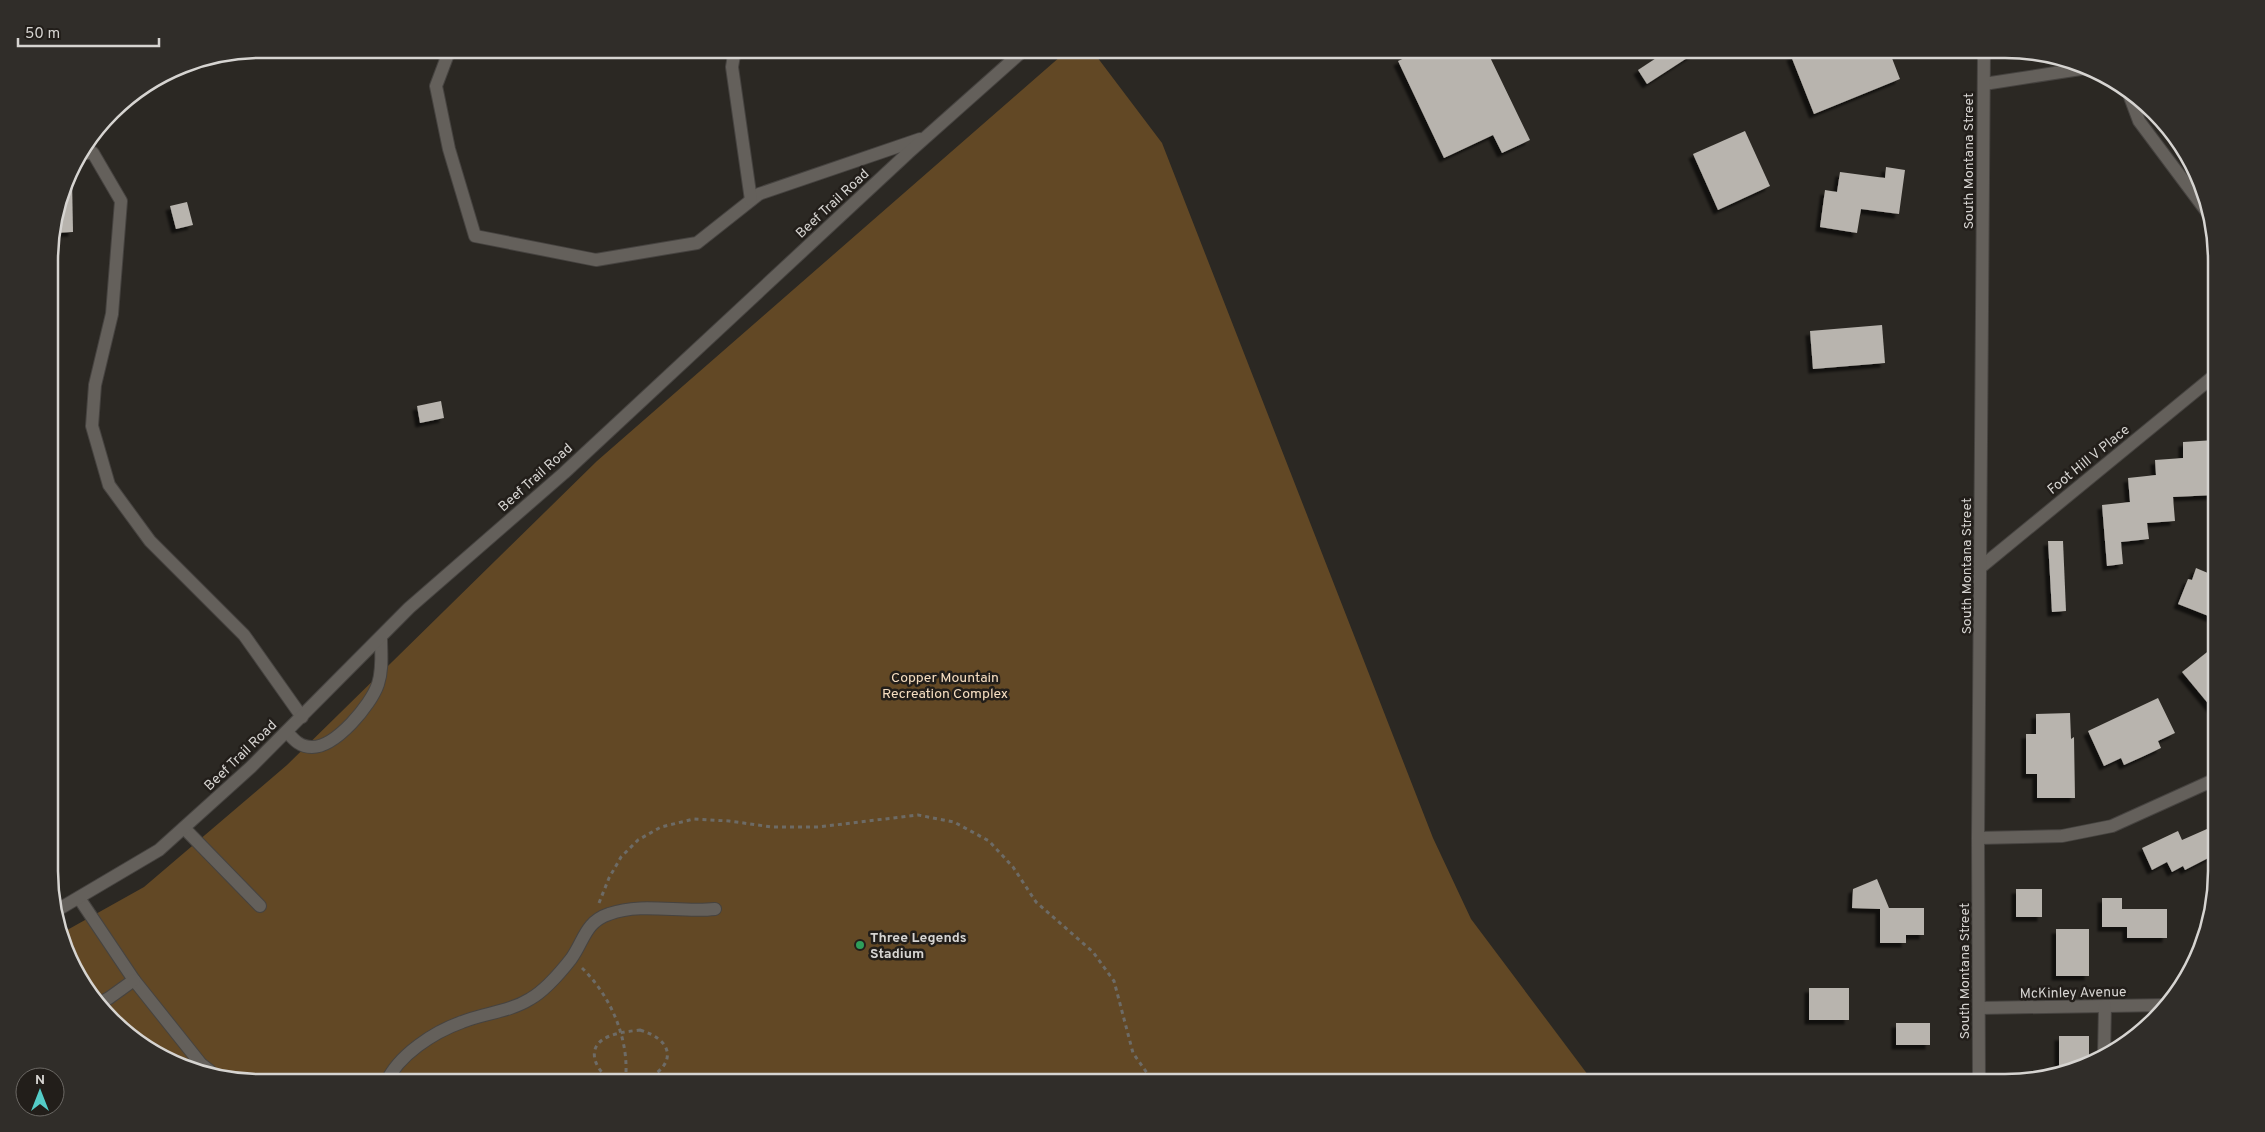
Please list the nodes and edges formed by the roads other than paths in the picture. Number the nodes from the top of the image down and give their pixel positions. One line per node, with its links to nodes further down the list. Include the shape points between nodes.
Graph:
1 (447, 58): 10 (street, via 436,86 449,149 475,236 596,260 697,243)
2 (733, 58): 10 (street)
3 (1015, 58): 8 (street, Beef Trail Road)
4 (1984, 58): 6 (street, South Montana Street)
5 (2074, 70): 6 (street)
6 (1984, 84): 13 (street, South Montana Street)
7 (2132, 104): 11 (street, via 2139,121)
8 (925, 137): 10 (street, via 759,194); 14 (street, Beef Trail Road, via 564,473 409,608)
9 (89, 153): 15 (street, via 93,153 121,201 112,314 95,385 92,426 109,485 150,541 244,635)
10 (751, 200)
11 (2199, 201)
12 (2208, 380): 13 (street, Foot Hill V Place)
13 (1981, 567): 19 (street, South Montana Street)
14 (381, 638): 15 (street, Beef Trail Road); 16 (street, via 382,669 373,697 339,735 313,748 297,743)
15 (302, 717): 16 (street, Beef Trail Road)
16 (286, 732): 18 (street, Beef Trail Road)
17 (2208, 783): 19 (street, via 2112,826 2062,836)
18 (184, 828): 20 (street, Beef Trail Road, via 159,850); 21 (street)
19 (1978, 838): 28 (street, South Montana Street)
20 (80, 898): 22 (street, Beef Trail Road); 24 (street)
21 (260, 906)
22 (61, 908)
23 (715, 909): 31 (street, via 623,910 593,921 571,958 550,983 530,999 502,1012 462,1022 428,1039 402,1060)
24 (134, 980): 25 (street); 30 (street)
25 (104, 1001)
26 (2105, 1006): 27 (street, McKinley Avenue); 28 (street, McKinley Avenue); 29 (street)
27 (2156, 1006)
28 (1979, 1008): 32 (street, South Montana Street)
29 (2104, 1048)
30 (205, 1067)
31 (392, 1074)
32 (1979, 1074)

